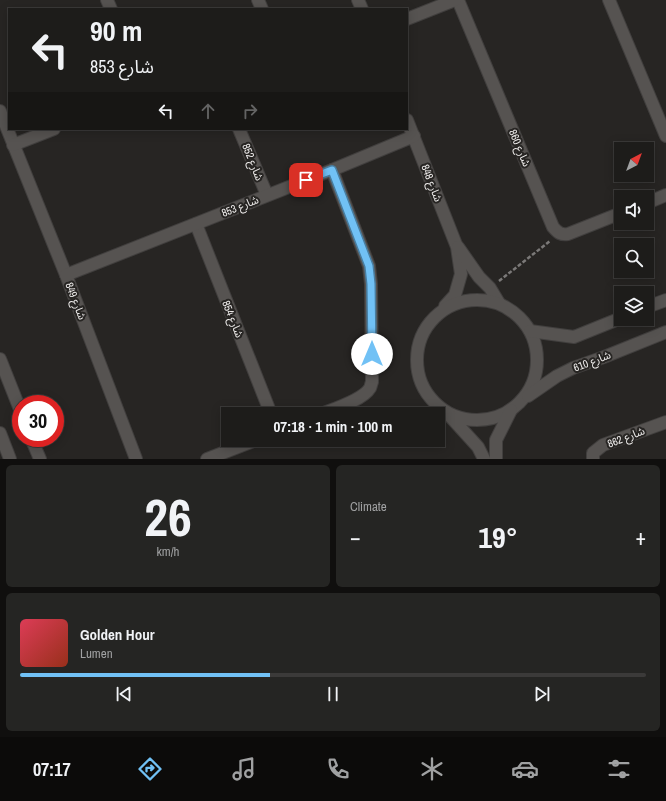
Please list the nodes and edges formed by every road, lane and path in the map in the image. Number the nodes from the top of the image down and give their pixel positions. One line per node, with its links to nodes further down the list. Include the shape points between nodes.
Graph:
1 (455, 0): 4 (street)
2 (458, 0): 18 (street, شارع 860, via 553,227)
3 (609, 0): 10 (street)
4 (408, 19)
5 (0, 111): 11 (street, شارع 849)
6 (408, 122): 9 (street, شارع 848)
7 (51, 130): 11 (street)
8 (240, 130): 13 (street, شارع 852)
9 (414, 136): 12 (street, شارع 853); 19 (street, شارع 848)
10 (666, 136)
11 (13, 145): 20 (street, شارع 849)
12 (332, 170): 13 (street, شارع 853); 33 (street, via 369,266 371,284 372,382 370,388 358,399)
13 (267, 195): 17 (street, شارع 853)
14 (666, 195): 15 (street)
15 (654, 200)
16 (614, 216): 18 (street, via 568,234)
17 (196, 224): 20 (street, شارع 853); 32 (street, شارع 854)
18 (560, 234): 21 (path)
19 (457, 246): 21 (street, شارع 848); 25 (street, شارع 848, via 461,274 455,295)
20 (66, 275): 42 (street, شارع 849)
21 (490, 288): 23 (street, شارع 848)
22 (666, 300): 24 (street)
23 (499, 303): 25 (street, via 469,300); 27 (street, via 511,310)
24 (654, 304)
25 (441, 311): 35 (street, via 430,321 422,334 416,363 425,391 434,403)
26 (614, 321): 27 (street, via 574,337)
27 (530, 331): 31 (street, via 536,348 537,366 533,384)
28 (666, 332): 31 (street, شارع 610, via 574,368)
29 (0, 359): 30 (street)
30 (14, 395)
31 (523, 399): 34 (street)
32 (268, 407)
33 (338, 407)
34 (511, 410): 35 (street, via 486,420 459,418); 45 (street, via 496,440)
35 (446, 412): 44 (street, via 478,447)
36 (666, 422): 46 (street, شارع 862, via 603,445 593,454)
37 (0, 433): 40 (street)
38 (35, 447): 41 (street)
39 (238, 447): 43 (street)
40 (10, 459)
41 (40, 459)
42 (136, 459)
43 (207, 459)
44 (484, 459)
45 (496, 459)
46 (594, 459)

